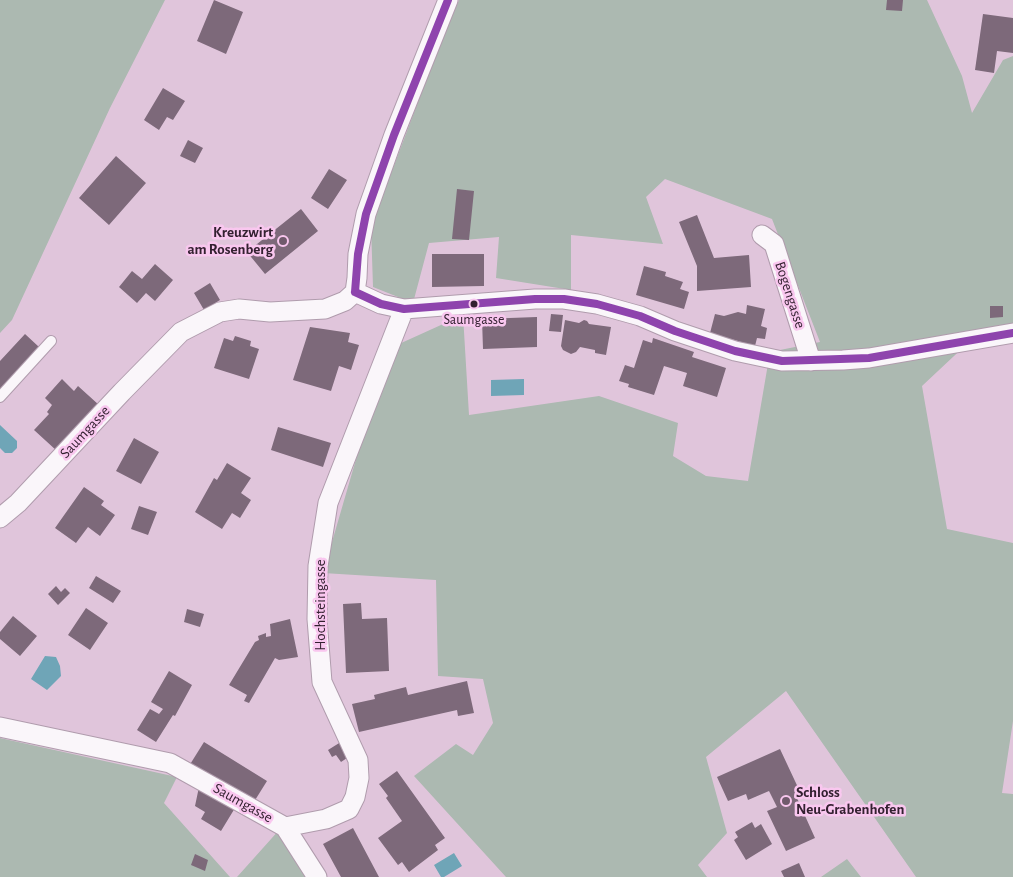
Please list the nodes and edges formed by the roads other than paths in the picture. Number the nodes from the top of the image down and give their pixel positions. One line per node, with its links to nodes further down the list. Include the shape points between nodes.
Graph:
1 (448, 0): 3 (street, via 366,214)
2 (762, 235): 7 (street, Bogengasse, via 774,244)
3 (355, 292): 4 (street, via 381,304); 9 (street, Saumgasse, via 345,301 325,309 220,312 182,332)
4 (404, 309): 7 (street, via 564,299 640,316 756,357); 11 (street, Hochsteingasse, via 328,503 318,566 317,619 322,682 358,760 355,798 349,809 334,816)
5 (1013, 333): 7 (street, via 869,358)
6 (52, 341): 8 (lane)
7 (811, 361)
8 (0, 397)
9 (0, 518)
10 (0, 727): 11 (street, Saumgasse, via 170,763)
11 (285, 828): 12 (street, Saumgasse)
12 (317, 877)

